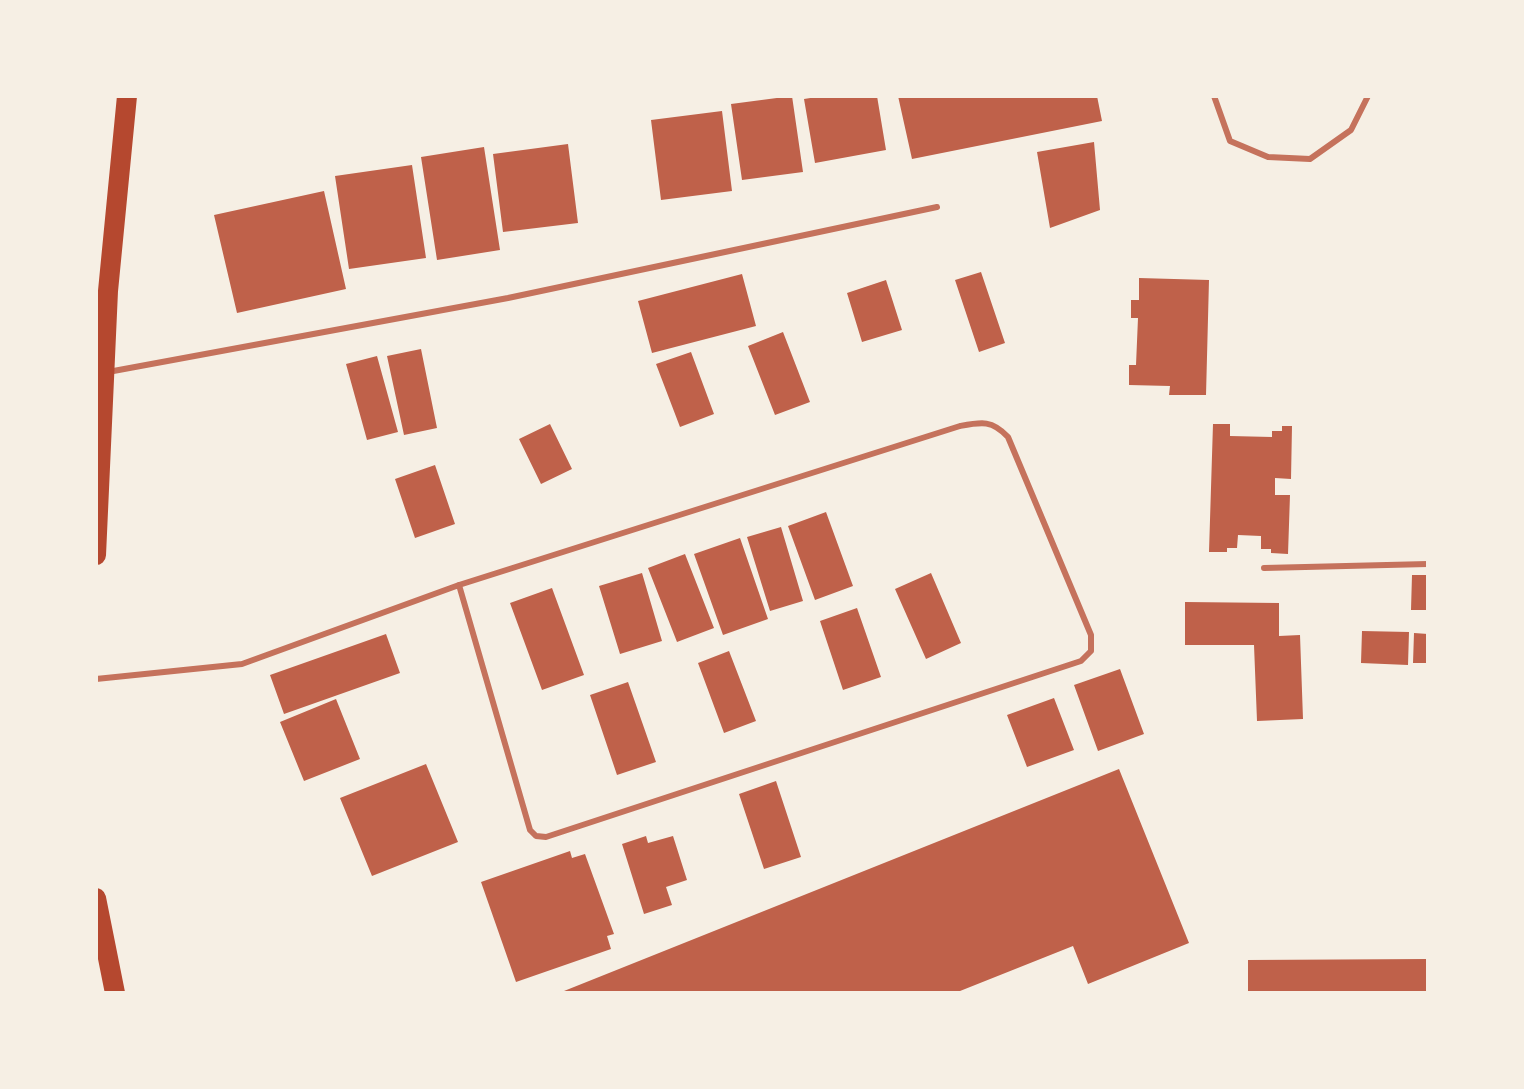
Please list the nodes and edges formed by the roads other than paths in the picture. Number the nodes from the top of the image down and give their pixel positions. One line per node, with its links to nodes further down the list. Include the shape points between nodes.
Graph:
1 (127, 96): 5 (highway)
2 (1214, 96): 3 (lane, via 1230,141 1268,157 1310,159 1351,130)
3 (1368, 96)
4 (937, 207): 5 (lane, via 508,298)
5 (104, 373): 6 (highway)
6 (96, 555)
7 (1428, 564): 8 (lane)
8 (1264, 568)
9 (459, 585): 9 (lane, via 536,836 546,837 1081,661 1091,651 1091,635 1008,437 997,425 979,423); 10 (lane, via 242,664)
10 (96, 679)
11 (96, 898): 12 (highway)
12 (115, 993)

